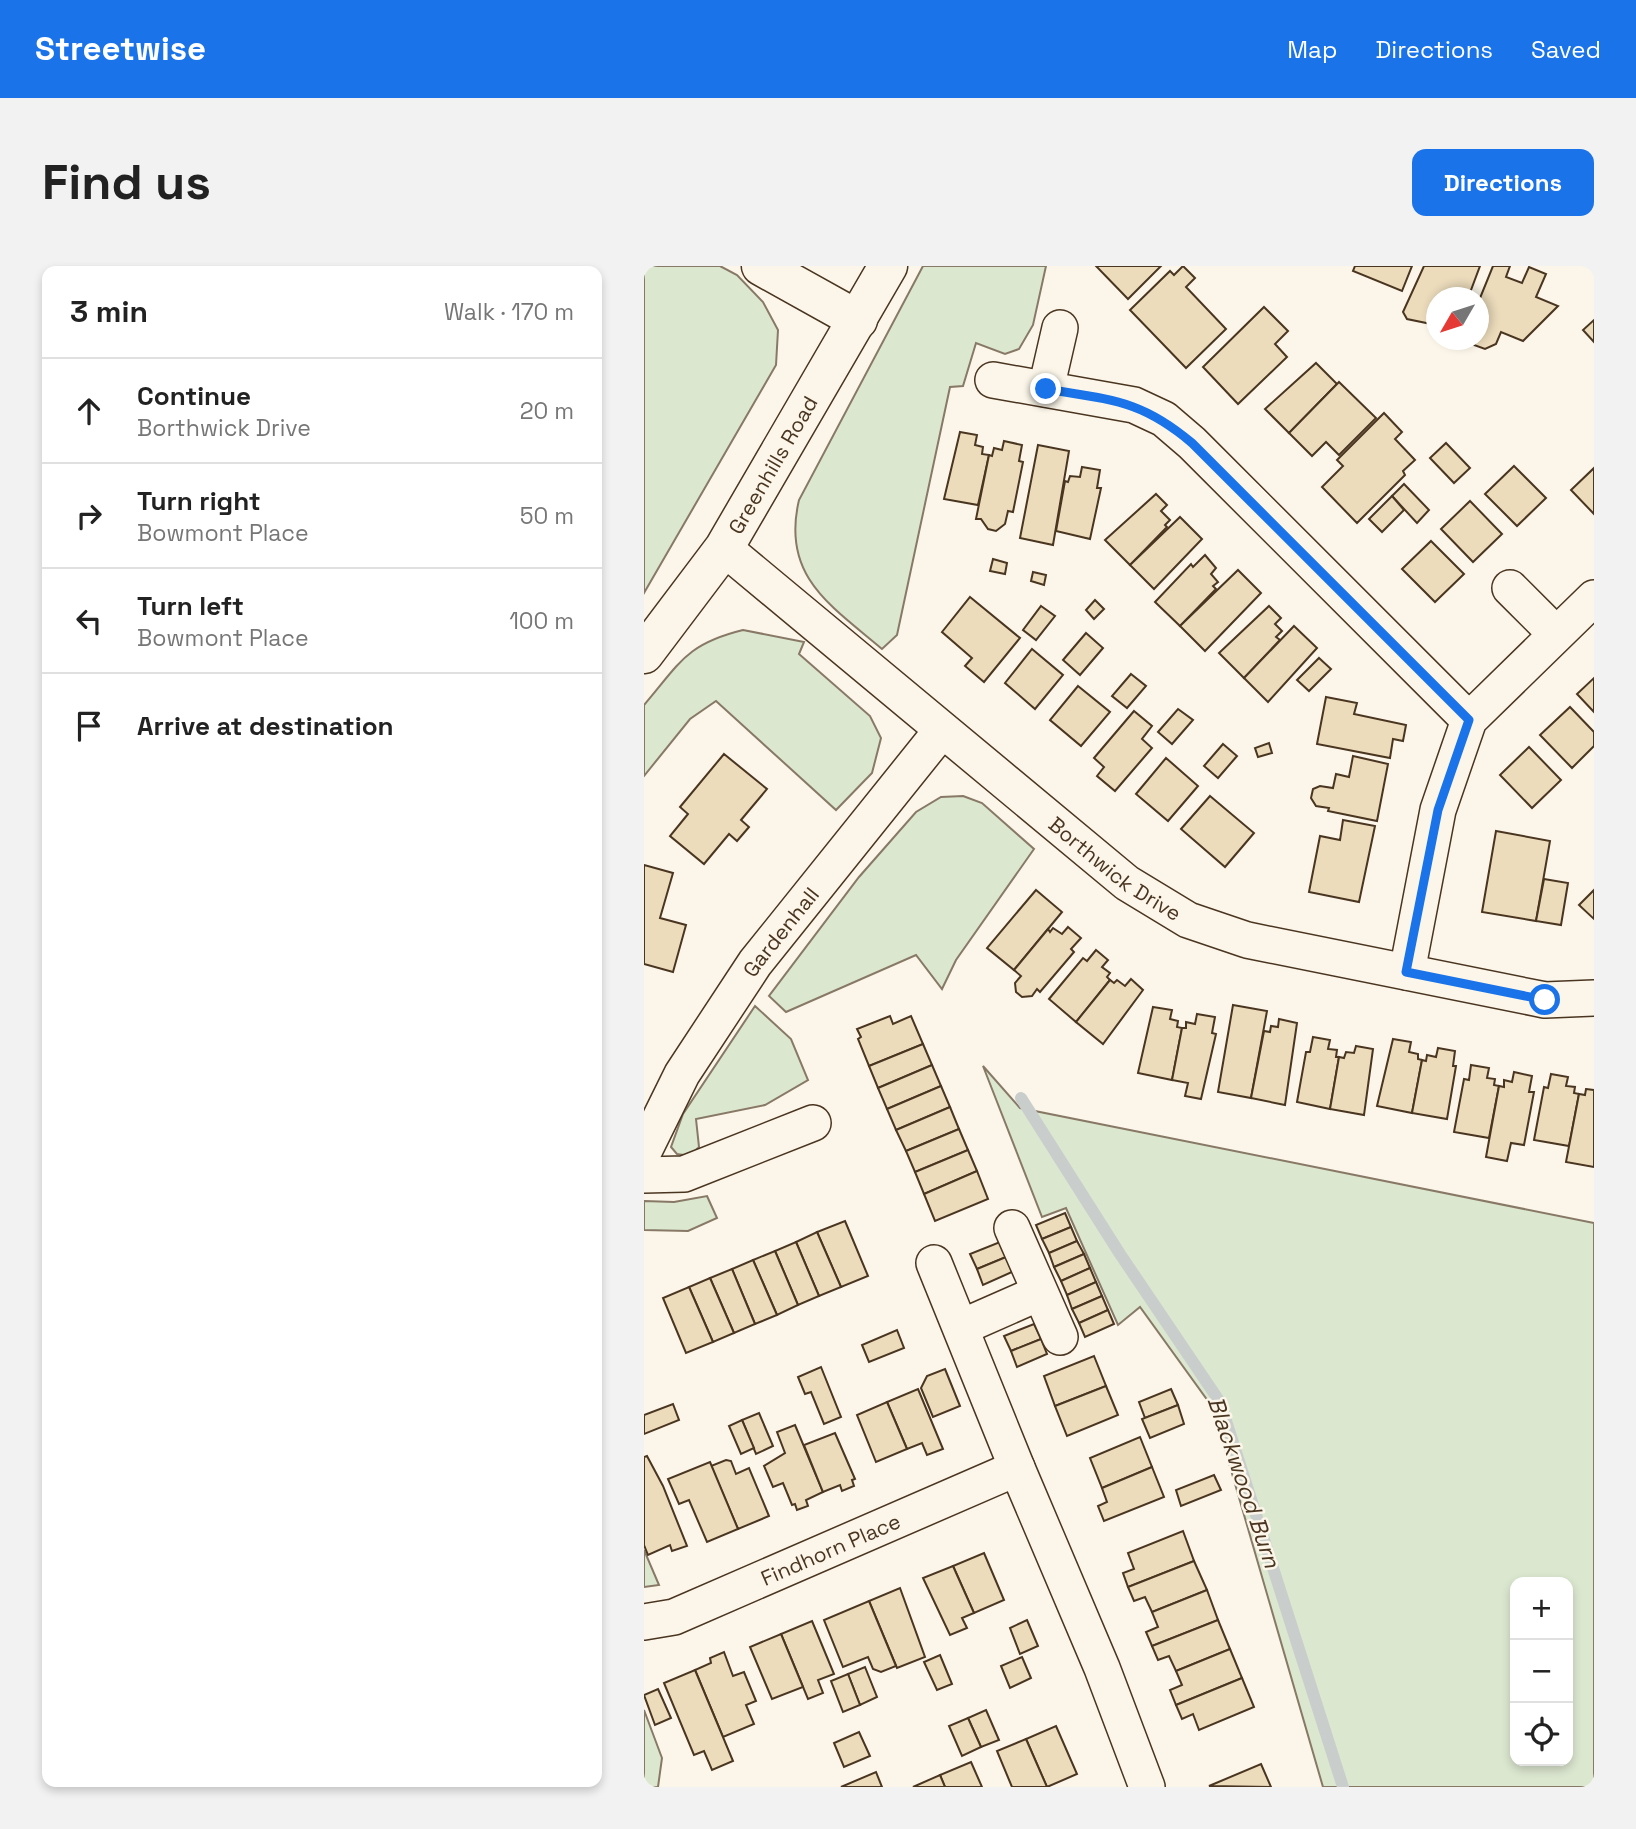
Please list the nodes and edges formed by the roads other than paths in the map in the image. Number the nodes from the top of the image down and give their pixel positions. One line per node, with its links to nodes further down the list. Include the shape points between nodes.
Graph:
1 (761, 266): 3 (street)
2 (888, 266): 3 (street, Greenhills Road)
3 (858, 320): 7 (street, Greenhills Road)
4 (1060, 328): 6 (street)
5 (993, 380): 6 (street)
6 (1046, 389): 12 (street, via 1134,405 1164,419)
7 (724, 548): 11 (street, Greenhills Road); 13 (street, Borthwick Drive)
8 (1510, 588): 10 (street)
9 (1594, 598): 10 (street)
10 (1556, 634): 12 (street)
11 (644, 653)
12 (1469, 720): 14 (street, via 1438,810)
13 (942, 730): 14 (street, Borthwick Drive, via 1127,883 1188,920 1247,940); 17 (street, Gardenhall, via 755,963 681,1074)
14 (1406, 972): 15 (street, Borthwick Drive, via 1545,1000)
15 (1594, 998)
16 (813, 1122): 18 (street, via 684,1174)
17 (644, 1151)
18 (644, 1175)
19 (1012, 1228): 21 (street)
20 (934, 1263): 22 (street)
21 (1039, 1293): 22 (street); 23 (street)
22 (962, 1327): 24 (street)
23 (1060, 1337)
24 (1017, 1468): 25 (street, Findhorn Place, via 674,1617); 26 (street)
25 (644, 1622)
26 (1147, 1787)

